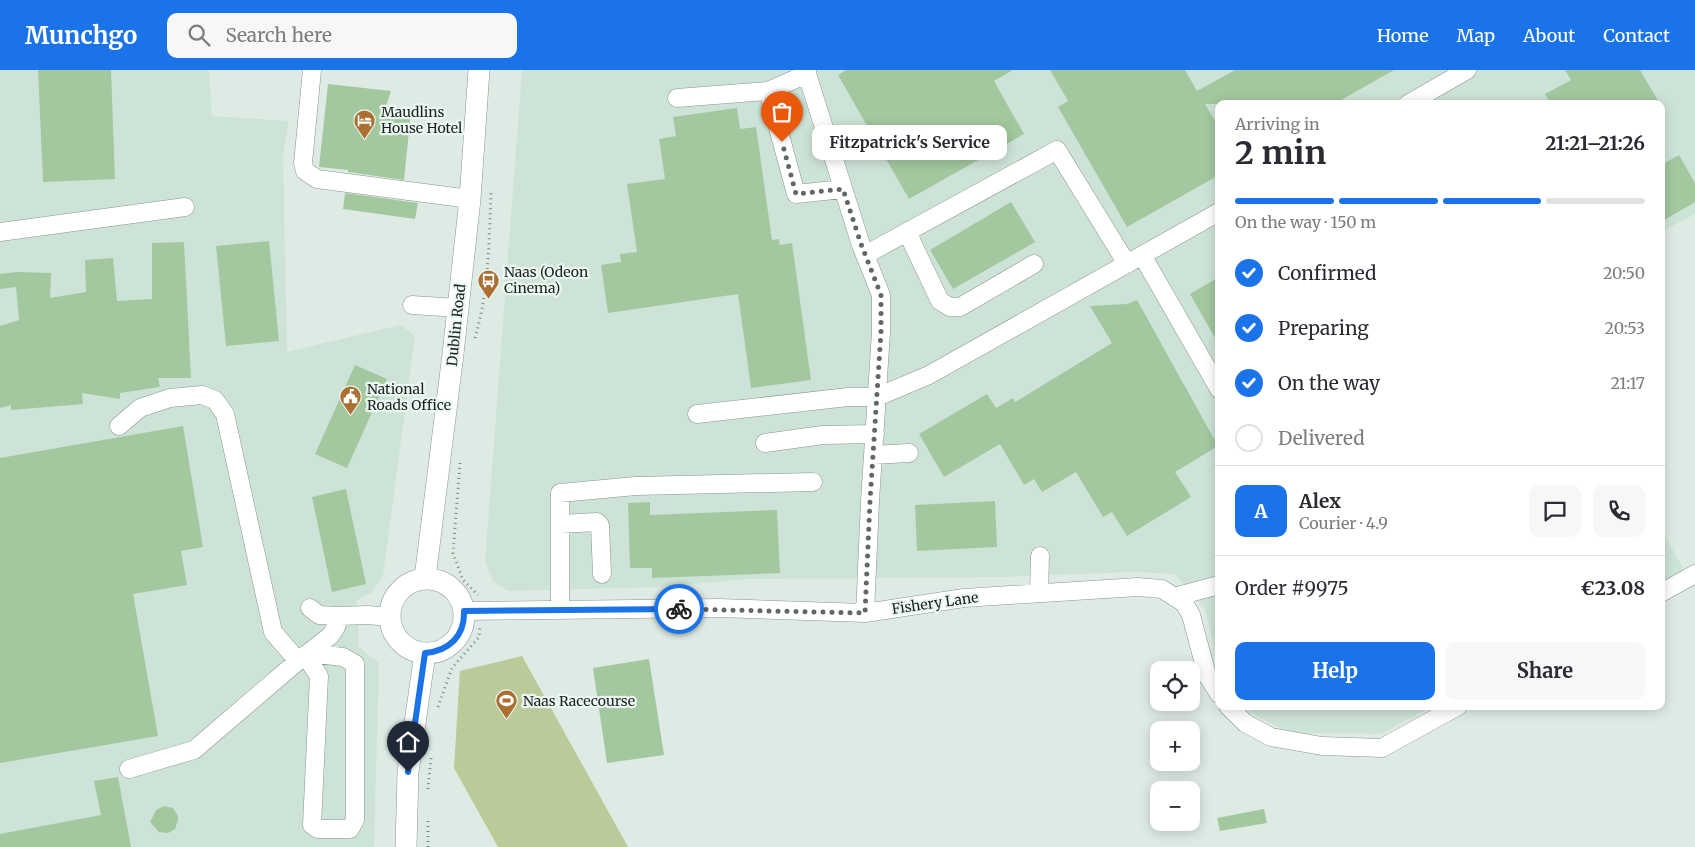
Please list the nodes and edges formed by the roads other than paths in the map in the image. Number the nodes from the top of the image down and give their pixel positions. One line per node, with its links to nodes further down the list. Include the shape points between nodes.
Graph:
1 (312, 70): 9 (street, via 306,171 317,179)
2 (479, 70): 9 (main road, Dublin Road)
3 (1467, 70): 7 (street)
4 (807, 72): 5 (street); 8 (street)
5 (768, 91): 6 (street); 8 (street, via 796,194)
6 (677, 98)
7 (1417, 100)
8 (843, 189): 14 (street)
9 (470, 199): 18 (main road, Dublin Road)
10 (185, 208): 12 (street)
11 (1215, 214): 15 (street)
12 (0, 232)
13 (906, 232): 14 (street); 15 (street, via 1057,150); 16 (street, via 940,301 950,307 960,307)
14 (865, 255): 20 (street, via 881,295)
15 (1135, 259): 19 (street); 20 (street, via 929,375)
16 (1034, 264)
17 (412, 305): 18 (street)
18 (458, 308): 32 (main road, Dublin Road)
19 (1215, 383)
20 (877, 397): 21 (street, via 848,397); 23 (street)
21 (697, 414)
22 (120, 426): 44 (street, via 140,408 170,398 202,395 216,400 226,414 273,632)
23 (875, 434): 24 (street, via 823,435); 26 (street)
24 (765, 443)
25 (909, 452): 26 (street)
26 (873, 454): 40 (street)
27 (813, 482): 28 (street, via 636,486 560,493)
28 (560, 524): 30 (street, via 597,522 600,525); 38 (street)
29 (1040, 556): 35 (street)
30 (602, 574)
31 (1695, 574): 34 (street)
32 (425, 578): 39 (main road, via 450,586); 42 (main road, via 401,588 391,607)
33 (1215, 586): 36 (street)
34 (1665, 592)
35 (1039, 593): 36 (street, Fishery Lane, via 1138,587 1162,589); 40 (street, Fishery Lane, via 964,598)
36 (1174, 596): 45 (street, Fishery Lane, via 1184,603 1191,615 1207,675)
37 (310, 608): 41 (street, via 320,615)
38 (560, 610): 39 (street, Fishery Lane); 40 (street, Fishery Lane, via 719,608)
39 (473, 611): 43 (main road, via 451,644 436,652)
40 (865, 613)
41 (339, 616): 42 (street); 44 (street, via 330,636)
42 (390, 617): 43 (main road, via 392,630 401,643)
43 (425, 653): 49 (main road, via 408,772)
44 (304, 656): 44 (street, via 343,657 355,664 356,820 350,829 318,829 312,825 319,676); 48 (street, via 194,750)
45 (1215, 688)
46 (1232, 710): 47 (street, via 1245,723 1271,737 1322,746 1382,748)
47 (1451, 710)
48 (129, 769)
49 (406, 847)

